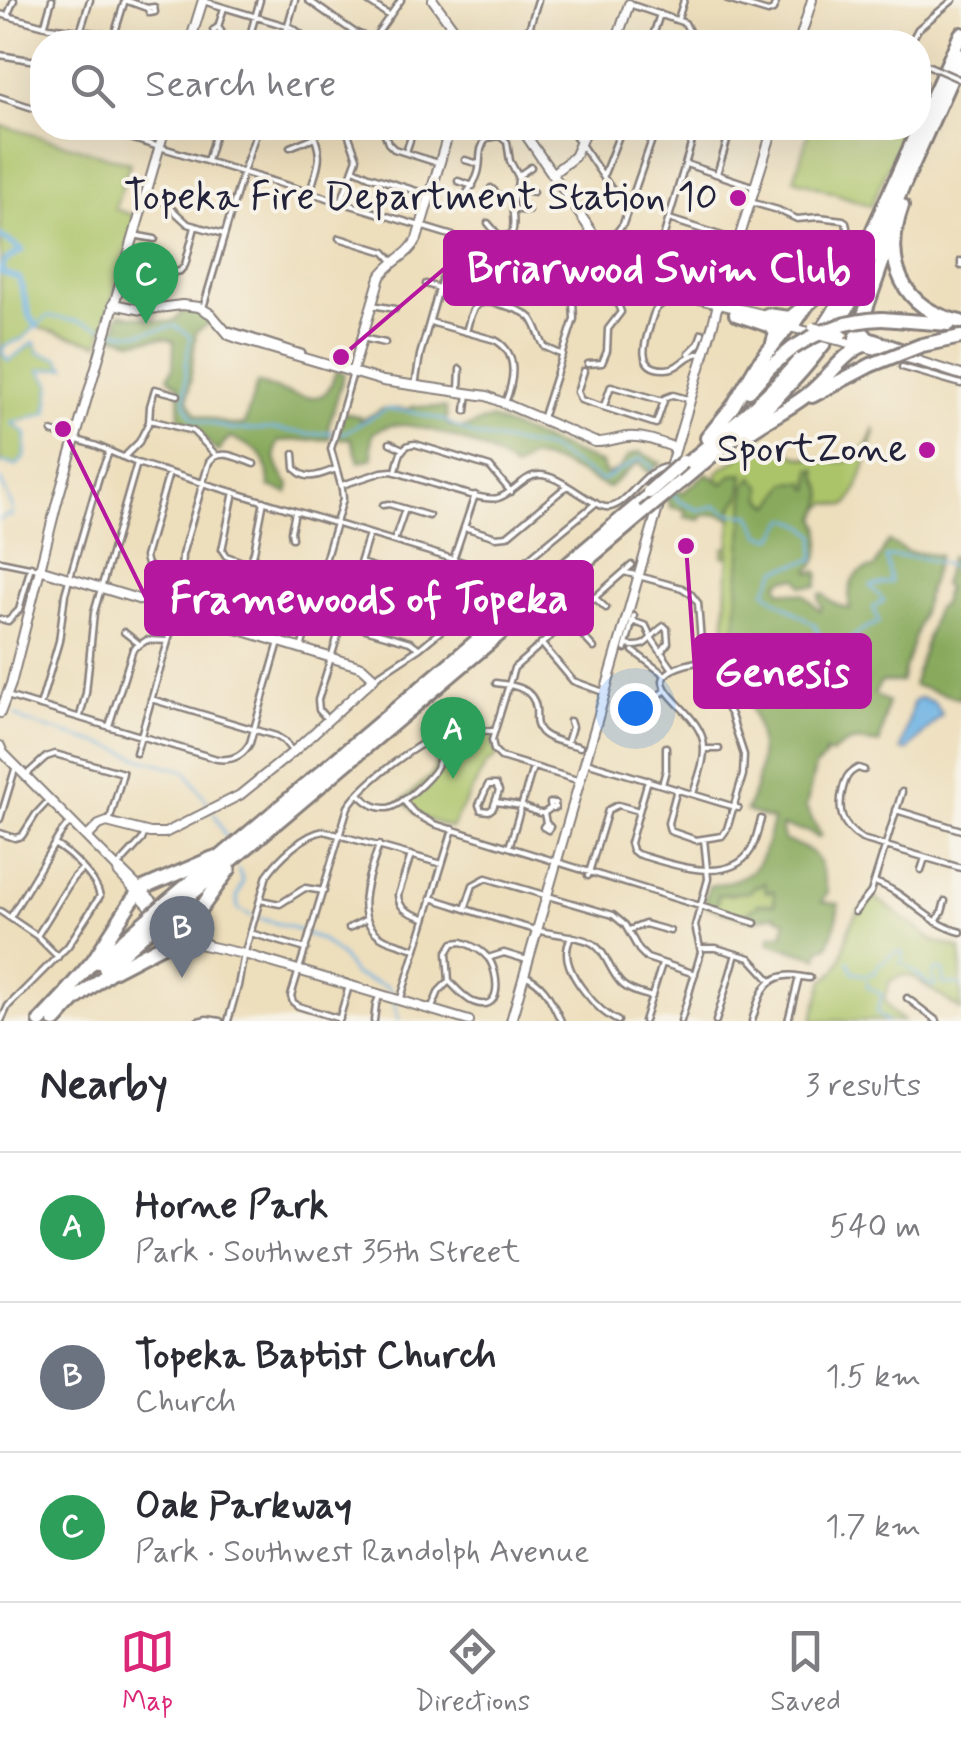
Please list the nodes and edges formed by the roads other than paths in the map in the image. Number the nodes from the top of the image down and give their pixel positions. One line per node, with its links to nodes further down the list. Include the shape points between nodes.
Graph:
1 (14, 0): 24 (street)
2 (52, 0): 28 (street)
3 (90, 0): 32 (street)
4 (125, 0): 20 (street); 33 (street)
5 (203, 0): 21 (street); 34 (main road)
6 (260, 0): 25 (street)
7 (296, 0): 29 (street)
8 (308, 0): 38 (street)
9 (366, 0): 26 (street)
10 (402, 0): 26 (street)
11 (434, 0): 40 (main road)
12 (538, 0): 41 (street)
13 (684, 0): 27 (street)
14 (728, 0): 18 (street)
15 (776, 0): 18 (street, via 771,12)
16 (811, 0): 45 (main road)
17 (953, 0): 46 (street)
18 (743, 2)
19 (630, 4): 23 (street); 42 (main road)
20 (147, 8)
21 (224, 8): 25 (street); 30 (street)
22 (0, 14): 24 (street)
23 (660, 14): 27 (street); 43 (street)
24 (8, 16): 28 (street)
25 (255, 16): 29 (street); 35 (street)
26 (390, 16): 39 (street)
27 (678, 20): 44 (street)
28 (44, 26): 31 (street)
29 (288, 26): 36 (street); 37 (street)
30 (218, 27)
31 (73, 30)
32 (80, 30)
33 (116, 30)
34 (194, 30)
35 (251, 30)
36 (287, 30)
37 (296, 30)
38 (351, 30)
39 (381, 30)
40 (458, 30)
41 (529, 30)
42 (620, 30)
43 (654, 30)
44 (688, 30)
45 (802, 30)
46 (918, 30)
47 (961, 34): 53 (highway)
48 (0, 56): 49 (street)
49 (30, 60)
50 (931, 66): 51 (street, bridge)
51 (959, 68): 55 (highway)
52 (0, 97): 54 (street)
53 (931, 101)
54 (30, 106)
55 (931, 124)
56 (139, 140): 80 (street)
57 (161, 140): 80 (main road)
58 (214, 140): 86 (street)
59 (254, 140): 92 (street)
60 (308, 140): 81 (street)
61 (316, 140): 102 (street, via 320,158)
62 (351, 140): 91 (street)
63 (388, 140): 84 (street)
64 (410, 140): 84 (street)
65 (447, 140): 87 (main road)
66 (485, 140): 88 (street)
67 (505, 140): 83 (street)
68 (529, 140): 93 (main road)
69 (578, 140): 79 (street)
70 (582, 140): 79 (main road)
71 (618, 140): 96 (street)
72 (652, 140): 110 (street)
73 (693, 140): 89 (street)
74 (728, 140): 94 (street)
75 (769, 140): 99 (main road)
76 (914, 140): 114 (highway)
77 (923, 140): 190 (highway, via 835,330 786,390)
78 (924, 140): 113 (highway)
79 (581, 144): 93 (main road); 96 (street)
80 (159, 146): 86 (street); 104 (main road)
81 (290, 147)
82 (519, 150): 83 (street)
83 (510, 152): 95 (street)
84 (406, 153): 87 (street)
85 (465, 160): 88 (street)
86 (207, 161): 92 (street)
87 (440, 164): 105 (main road)
88 (480, 164): 98 (street)
89 (686, 164): 94 (street); 115 (street)
90 (531, 167): 95 (street)
91 (354, 169): 105 (street); 107 (street)
92 (242, 172): 102 (street); 120 (street)
93 (552, 174): 126 (main road)
94 (718, 174): 99 (street)
95 (518, 176): 101 (street)
96 (602, 176): 110 (street)
97 (458, 181): 98 (street)
98 (472, 186): 109 (street)
99 (755, 186): 108 (main road)
100 (491, 188): 106 (street)
101 (518, 188): 103 (street); 106 (street)
102 (310, 192): 107 (street)
103 (533, 192)
104 (145, 195): 118 (street, via 164,201); 122 (main road)
105 (430, 195): 117 (main road)
106 (514, 200): 111 (street)
107 (341, 202): 117 (street)
108 (750, 202): 125 (main road); 125 (street, via 798,219 846,222 850,245 831,267)
109 (459, 204)
110 (630, 206): 126 (street)
111 (513, 209): 112 (street); 119 (street)
112 (528, 211)
113 (898, 217): 144 (highway); 146 (highway, via 894,250 902,282 922,307)
114 (879, 218): 133 (highway); 193 (highway, via 810,350 767,396)
115 (669, 219): 125 (street); 132 (street, via 658,254)
116 (488, 224): 119 (street, via 498,236)
117 (421, 226): 128 (main road, via 414,246); 129 (street, via 455,238)
118 (195, 227): 120 (street); 130 (street, via 181,270 146,277)
119 (512, 233): 121 (street); 127 (street)
120 (225, 234): 140 (street)
121 (521, 234)
122 (134, 235): 124 (street); 130 (main road)
123 (339, 238): 128 (street, via 385,252)
124 (155, 240)
125 (739, 240): 139 (main road)
126 (602, 246): 131 (main road)
127 (509, 251)
128 (394, 262): 138 (main road, via 380,275)
129 (458, 262): 135 (street); 159 (street, via 557,286 569,295 574,319)
130 (123, 272): 137 (main road)
131 (625, 273): 132 (main road); 161 (street, via 616,285 622,312 608,329 605,358)
132 (638, 281): 136 (main road)
133 (832, 282): 143 (highway, via 793,317); 148 (highway, via 807,305)
134 (426, 284): 135 (street)
135 (439, 288): 145 (street)
136 (669, 292): 139 (main road); 160 (street, via 654,312 644,354 663,369)
137 (113, 304): 140 (main road); 180 (main road)
138 (372, 304): 141 (street); 153 (main road)
139 (719, 305): 142 (main road); 143 (main road); 158 (main road)
140 (203, 308): 152 (main road, via 229,335)
141 (394, 308)
142 (736, 314): 148 (main road); 156 (highway, via 773,327)
143 (767, 316): 148 (main road)
144 (864, 318): 154 (highway); 157 (highway, via 864,336)
145 (430, 322): 149 (street); 168 (street)
146 (961, 324): 193 (highway, bridge, via 882,319 810,337 770,366)
147 (226, 327): 152 (street)
148 (801, 328): 154 (main road, bridge); 156 (highway)
149 (466, 332): 159 (street, via 474,307 489,302 525,313 542,344); 173 (street, via 509,352)
150 (702, 332): 160 (street)
151 (961, 337): 178 (highway, bridge, via 899,352)
152 (243, 338): 165 (main road)
153 (362, 338): 155 (street); 165 (main road)
154 (850, 341): 157 (main road); 166 (main road); 178 (highway, via 852,350 806,396)
155 (385, 343)
156 (772, 345): 193 (highway, via 718,425)
157 (900, 350): 166 (main road)
158 (705, 353): 160 (street); 171 (main road)
159 (564, 356): 177 (street)
160 (686, 357)
161 (588, 364)
162 (902, 367): 167 (street)
163 (460, 369): 169 (street)
164 (584, 371): 174 (street, via 577,392 583,402)
165 (352, 373): 168 (main road); 188 (street)
166 (961, 373)
167 (961, 384)
168 (415, 386): 169 (main road)
169 (464, 392): 173 (main road); 175 (street)
170 (178, 395): 176 (street, via 156,389)
171 (691, 400): 172 (street, via 672,395); 182 (main road)
172 (662, 401): 174 (street, via 611,386); 174 (street, via 656,424)
173 (505, 403): 177 (main road)
174 (604, 408)
175 (466, 412)
176 (150, 420): 185 (street, via 194,430); 189 (street)
177 (542, 420): 182 (main road, via 595,442 634,436)
178 (754, 429): 190 (highway)
179 (52, 432): 180 (street)
180 (74, 440): 184 (street); 219 (main road)
181 (390, 443): 183 (street)
182 (676, 448): 193 (main road)
183 (402, 449): 195 (street); 201 (street, via 414,444 486,465)
184 (109, 452): 189 (street); 223 (street)
185 (216, 454): 192 (street); 197 (street)
186 (294, 454): 194 (street, via 304,476)
187 (342, 454): 188 (street)
188 (332, 456): 194 (street)
189 (124, 458): 191 (street)
190 (708, 459): 316 (highway, bridge)
191 (137, 463): 196 (street); 227 (street)
192 (254, 464)
193 (680, 465): 204 (street, via 654,472 613,506); 222 (main road); 316 (highway, bridge)
194 (336, 469): 198 (street)
195 (396, 471): 198 (street); 202 (street)
196 (169, 473): 197 (street); 224 (street, via 145,560)
197 (202, 483): 200 (street); 224 (street)
198 (342, 485): 209 (street)
199 (567, 486): 201 (street, via 536,472); 204 (street); 210 (street, via 507,536)
200 (234, 492): 203 (street); 217 (street, via 221,547)
201 (511, 492): 202 (street, via 493,499)
202 (475, 495): 210 (street)
203 (264, 502): 207 (street); 217 (street)
204 (596, 502): 225 (street)
205 (383, 505): 206 (street)
206 (404, 508): 208 (street); 213 (street)
207 (295, 512): 209 (street); 212 (street)
208 (430, 516)
209 (336, 524): 211 (street); 226 (street)
210 (464, 527): 214 (street)
211 (368, 534): 213 (street); 216 (street)
212 (292, 538)
213 (394, 541): 214 (street)
214 (453, 559): 225 (street)
215 (0, 561): 219 (street)
216 (360, 563): 228 (street); 231 (street)
217 (249, 564): 229 (street)
218 (632, 564): 220 (street)
219 (35, 568): 223 (main road); 235 (street); 238 (main road)
220 (624, 572): 222 (street); 230 (street)
221 (282, 574): 226 (street)
222 (640, 576): 253 (street, via 694,597); 260 (main road)
223 (70, 578): 227 (main road); 263 (street)
224 (180, 579): 229 (street); 233 (street)
225 (502, 579): 231 (street)
226 (312, 582): 234 (street)
227 (102, 588): 233 (main road); 266 (street)
228 (350, 592): 239 (street); 240 (street)
229 (237, 594): 234 (street)
230 (594, 597): 232 (street); 237 (street)
231 (475, 602): 240 (street)
232 (606, 608)
233 (177, 610): 243 (street); 244 (main road)
234 (308, 612): 248 (street)
235 (16, 615): 236 (street); 238 (street)
236 (0, 619)
237 (567, 619): 246 (street); 247 (street)
238 (27, 620): 261 (main road)
239 (342, 622): 249 (street); 252 (street)
240 (447, 626): 249 (street)
241 (124, 632): 245 (street)
242 (652, 639): 242 (street, via 646,626 633,618 625,647); 251 (street); 251 (street, via 661,627 668,629)
243 (168, 641): 245 (street); 262 (street)
244 (279, 642): 248 (main road); 271 (street)
245 (138, 643): 270 (street)
246 (541, 643): 258 (street, via 516,664); 260 (street, via 573,680)
247 (594, 648)
248 (301, 649): 252 (main road)
249 (418, 649): 256 (street)
250 (633, 651): 255 (street)
251 (661, 652): 254 (street)
252 (330, 657): 256 (main road); 267 (street, via 317,703)
253 (701, 662): 254 (street); 300 (street, via 744,752)
254 (672, 668): 255 (street)
255 (665, 675): 259 (street)
256 (374, 678): 267 (main road)
257 (496, 683): 258 (street)
258 (508, 684): 273 (street); 276 (street, via 532,697 542,733)
259 (665, 691): 269 (street); 280 (street, via 689,714)
260 (606, 693): 284 (main road)
261 (7, 696): 263 (street); 265 (main road)
262 (151, 699): 271 (street); 274 (street)
263 (40, 706): 266 (street)
264 (464, 710): 272 (street)
265 (0, 713)
266 (79, 718): 270 (street)
267 (329, 720): 282 (main road)
268 (570, 721): 276 (street)
269 (638, 724)
270 (109, 726): 274 (street)
271 (254, 730): 274 (street, via 243,753 231,759); 282 (street, via 278,737)
272 (464, 730): 273 (street); 275 (street)
273 (495, 732): 286 (street, via 493,748 501,757)
274 (140, 736): 283 (street)
275 (434, 738): 294 (street); 297 (street, via 436,769)
276 (567, 743): 277 (street)
277 (580, 746)
278 (666, 747): 291 (street)
279 (719, 748): 280 (street)
280 (704, 749): 295 (street)
281 (1, 750): 285 (main road)
282 (293, 752): 312 (main road, via 240,795 165,833)
283 (136, 753)
284 (586, 762): 289 (street); 290 (main road)
285 (16, 766): 288 (main road); 305 (street)
286 (533, 767): 290 (street); 299 (street)
287 (864, 770): 320 (street, via 846,777 840,814 858,836)
288 (26, 776): 296 (main road); 308 (street, via 56,754 123,774)
289 (648, 780): 291 (street); 303 (street)
290 (581, 781): 324 (main road)
291 (662, 784): 292 (street)
292 (677, 789): 295 (street); 317 (street, via 669,830)
293 (902, 792): 302 (street)
294 (360, 794): 297 (street, via 383,808); 314 (street, via 348,807)
295 (693, 794): 300 (street)
296 (50, 799): 307 (main road); 313 (street, via 22,836)
297 (402, 800): 310 (street, via 420,817)
298 (496, 802): 298 (street, via 499,788 488,785 479,807 489,812); 299 (street)
299 (522, 806): 304 (street); 321 (street)
300 (736, 807): 317 (street, via 725,832)
301 (550, 808): 304 (street)
302 (896, 810): 311 (street); 320 (street)
303 (639, 811): 329 (street, via 633,852); 331 (street, via 618,805 608,810)
304 (544, 813): 309 (street)
305 (0, 818)
306 (761, 820): 329 (street, via 746,857)
307 (72, 822): 315 (main road); 318 (street)
308 (110, 822): 312 (main road); 315 (main road)
309 (546, 823)
310 (453, 829): 321 (street); 325 (street)
311 (961, 830)
312 (145, 832): 326 (street)
313 (0, 833)
314 (340, 835): 319 (street); 334 (street); 337 (street, via 312,834 274,865)
315 (87, 837): 326 (main road)
316 (251, 838): 333 (highway); 353 (highway); 374 (highway, bridge)
317 (704, 839): 329 (street)
318 (54, 844): 328 (street); 343 (street)
319 (379, 845): 322 (street); 345 (street, via 364,894)
320 (885, 845): 323 (street); 332 (street)
321 (510, 846): 324 (street)
322 (411, 854): 325 (street); 344 (street, via 398,895 406,912)
323 (925, 858): 327 (street); 330 (street)
324 (558, 862): 331 (street); 335 (main road)
325 (442, 864): 336 (street)
326 (116, 868): 333 (main road)
327 (961, 868)
328 (82, 869): 355 (street); 362 (street, via 100,896)
329 (707, 870): 339 (street)
330 (921, 870)
331 (589, 874): 339 (street)
332 (874, 882): 342 (street); 347 (street)
333 (139, 891): 353 (main road); 374 (highway)
334 (324, 891): 337 (street, via 305,888 280,904); 358 (street)
335 (548, 896): 340 (street, via 484,878 473,885); 349 (street, via 608,912); 350 (main road)
336 (431, 898): 340 (street); 344 (street)
337 (260, 900): 354 (street)
338 (945, 901): 347 (street)
339 (700, 906): 346 (street); 357 (street, via 695,929)
340 (465, 908): 350 (street)
341 (0, 912): 343 (street)
342 (855, 912)
343 (10, 916): 355 (street)
344 (425, 918): 359 (street)
345 (367, 919): 348 (street); 359 (street, via 386,939)
346 (755, 922)
347 (936, 922): 352 (street)
348 (349, 928)
349 (629, 930): 351 (street, via 646,924); 365 (street, via 642,954)
350 (538, 931): 356 (street); 364 (main road)
351 (670, 932)
352 (961, 932)
353 (184, 933): 360 (main road, via 198,944); 374 (highway)
354 (250, 933): 358 (street); 360 (street)
355 (37, 936): 362 (street)
356 (571, 936): 375 (street, via 598,948 625,987); 379 (street, via 568,962)
357 (701, 948): 361 (street); 367 (street)
358 (306, 949): 366 (street)
359 (415, 949): 377 (street)
360 (244, 954): 366 (main road); 386 (street)
361 (736, 954): 372 (street, via 752,959); 394 (street)
362 (58, 957): 381 (street, via 30,980)
363 (488, 958): 364 (street, via 504,953); 371 (street, via 468,943 453,944 446,953); 371 (street, via 498,990 488,1003 469,1000)
364 (528, 961): 368 (main road)
365 (662, 964): 367 (street); 375 (street)
366 (298, 971): 373 (main road); 380 (street, via 291,993 297,1006)
367 (695, 974): 393 (street)
368 (524, 976): 389 (main road); 390 (street, via 544,988)
369 (799, 976): 370 (street); 372 (street); 396 (street)
370 (810, 978)
371 (449, 980): 378 (street)
372 (771, 982): 395 (street)
373 (350, 986): 377 (main road); 380 (street)
374 (70, 996): 382 (highway); 383 (highway)
375 (652, 997): 392 (street)
376 (907, 998): 397 (street)
377 (391, 999): 378 (main road); 387 (street, via 375,1011)
378 (431, 1011): 388 (main road)
379 (608, 1019): 391 (street)
380 (339, 1020)
381 (1, 1021)
382 (40, 1021)
383 (55, 1021)
384 (198, 1021): 385 (street)
385 (220, 1021)
386 (228, 1021)
387 (374, 1021)
388 (469, 1021)
389 (511, 1021)
390 (561, 1021)
391 (618, 1021)
392 (644, 1021)
393 (681, 1021)
394 (716, 1021)
395 (752, 1021)
396 (788, 1021)
397 (938, 1021)

